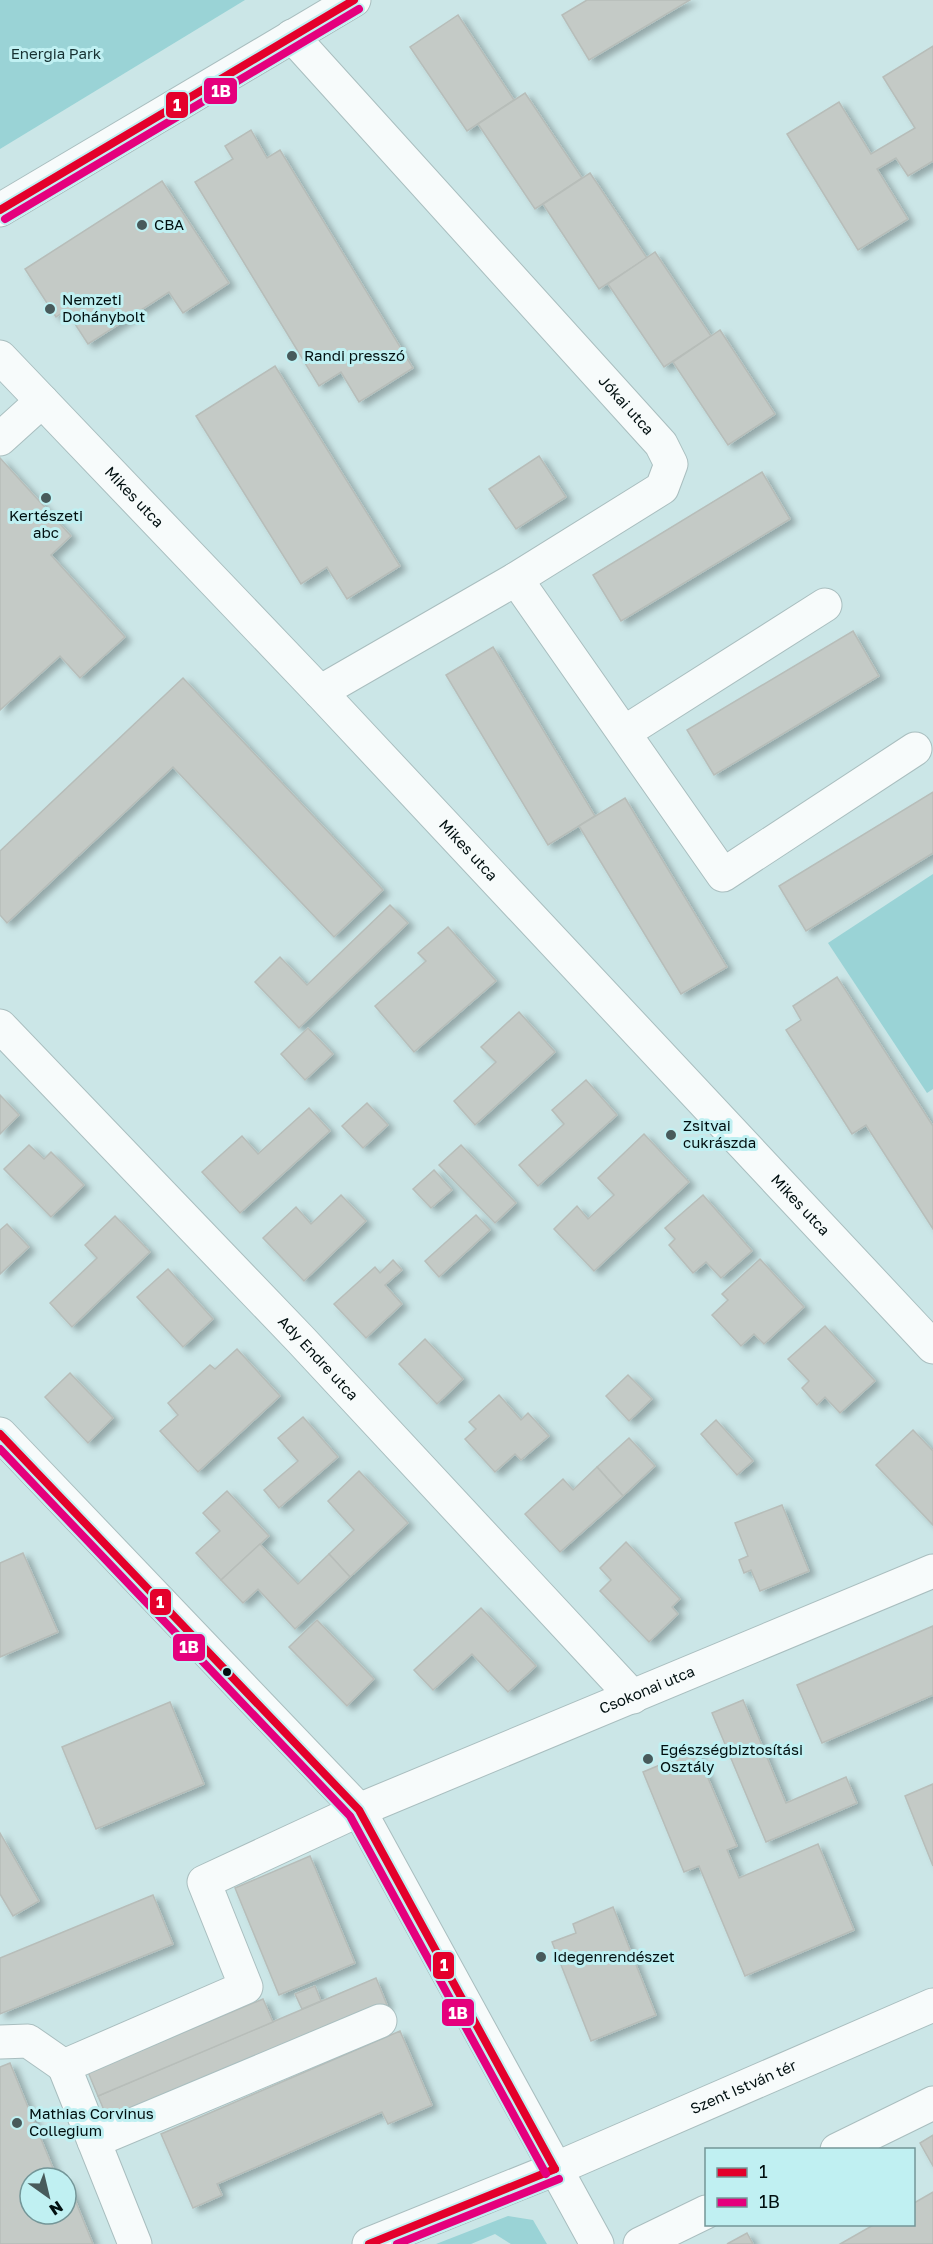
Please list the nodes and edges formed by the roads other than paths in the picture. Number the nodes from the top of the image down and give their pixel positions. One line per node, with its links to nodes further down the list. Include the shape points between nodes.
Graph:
1 (354, 0): 2 (street)
2 (292, 36): 3 (street); 7 (street, Jókai utca, via 661,444 672,465 662,488)
3 (0, 210)
4 (0, 357): 5 (street, Mikes utca)
5 (42, 401): 6 (street); 9 (street, Mikes utca)
6 (0, 439)
7 (516, 579): 9 (street, Jókai utca); 10 (street)
8 (825, 604): 10 (street)
9 (320, 692): 13 (street, Mikes utca)
10 (625, 732): 11 (street, via 723,875)
11 (915, 749)
12 (0, 1026): 16 (street, Ady Endre utca, via 309,1349)
13 (933, 1347)
14 (0, 1434): 17 (street)
15 (933, 1571): 16 (street, Csokonai utca)
16 (633, 1698): 17 (street, Csokonai utca)
17 (359, 1810): 21 (street, Csokonai utca, via 204,1882 246,1987); 25 (street)
18 (933, 2005): 25 (street, Szent István tér)
19 (380, 2021): 23 (street)
20 (0, 2042): 21 (street, via 28,2041)
21 (64, 2066): 23 (street)
22 (933, 2103): 24 (street)
23 (94, 2141): 27 (street)
24 (841, 2148)
25 (555, 2169): 28 (street, Szent István tér); 29 (street)
26 (705, 2212): 30 (street)
27 (135, 2244)
28 (369, 2244)
29 (597, 2244)
30 (640, 2244)

